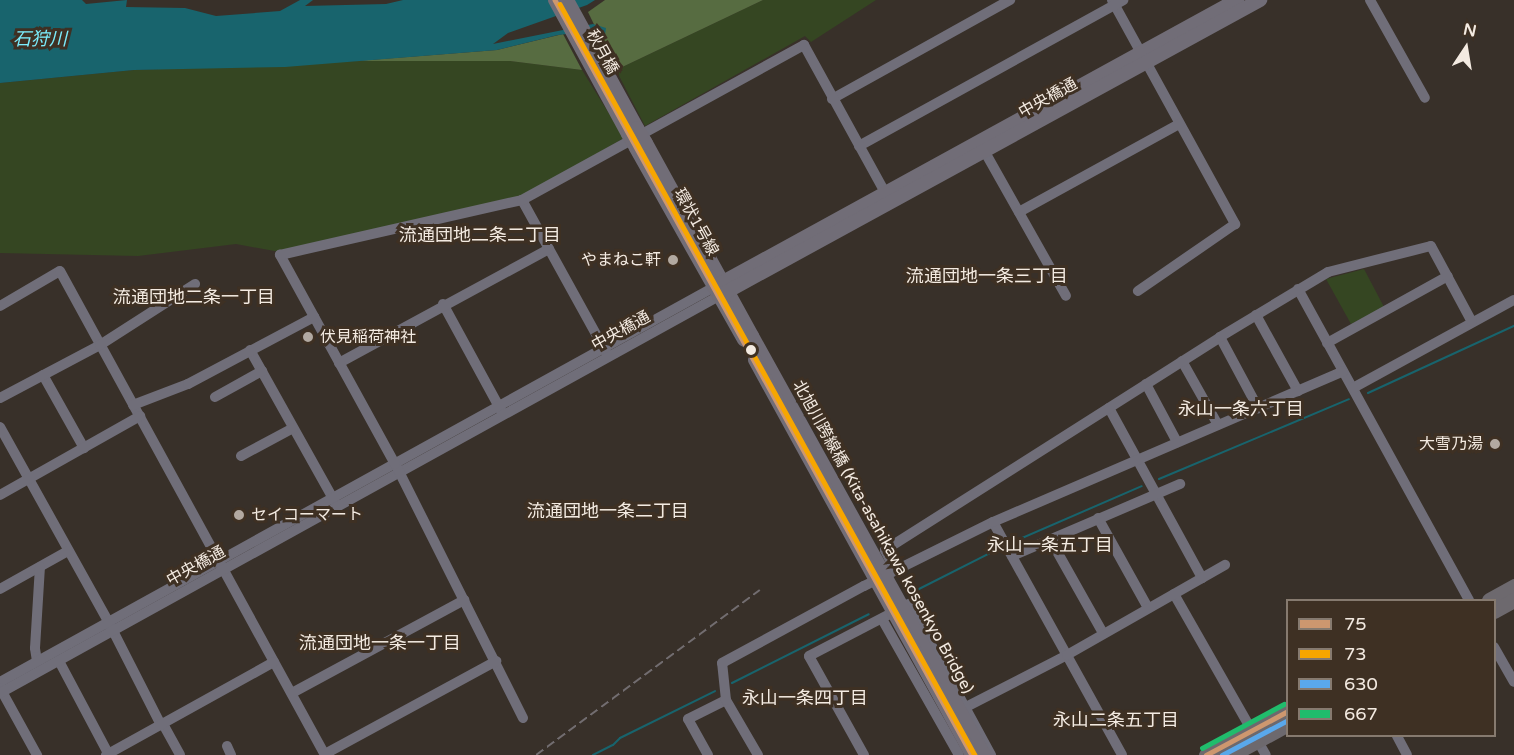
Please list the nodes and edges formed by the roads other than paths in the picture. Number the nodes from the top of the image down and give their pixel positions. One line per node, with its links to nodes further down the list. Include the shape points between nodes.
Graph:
1 (555, 0): 11 (main road, 秋月橋)
2 (567, 0): 11 (main road, 秋月橋)
3 (1010, 0): 10 (street)
4 (1237, 0): 8 (main road, 中央橋通)
5 (1260, 0): 8 (main road, 中央橋通)
6 (1370, 0): 9 (street)
7 (1116, 2): 8 (street); 13 (street)
8 (1143, 58): 12 (street); 14 (main road, 中央橋通)
9 (1425, 98)
10 (832, 99): 13 (street); 16 (street, via 804,45)
11 (629, 124): 21 (main road, 環状1号線, bridge)
12 (1179, 124): 17 (street); 23 (street, via 1235,224)
13 (859, 146): 15 (street)
14 (982, 147): 15 (main road, 中央橋通); 17 (street)
15 (889, 199): 21 (main road, 中央橋通)
16 (522, 200): 18 (street); 29 (street, via 280,255)
17 (1019, 212): 24 (street)
18 (549, 249): 26 (street); 36 (street)
19 (1448, 276): 22 (street, via 1431,246 1328,272); 30 (street); 33 (street)
20 (195, 284): 34 (street)
21 (721, 289): 32 (main road, 環状1号線); 36 (street, 中央橋通)
22 (1298, 290): 28 (street); 33 (street)
23 (1138, 291)
24 (1066, 296)
25 (1514, 300): 30 (street)
26 (443, 304): 38 (street); 50 (street)
27 (0, 306): 34 (street, via 60,271)
28 (1256, 315): 31 (street); 44 (street)
29 (314, 317): 35 (street); 38 (street)
30 (1472, 322): 43 (street)
31 (1220, 337): 37 (street); 49 (street)
32 (748, 338): 113 (main road, 北旭川跨線橋 (Kita-asahikawa kosenkyo Bridge), bridge); 114 (main road, 北旭川跨線橋 (Kita-asahikawa kosenkyo Bridge), bridge)
33 (1327, 343): 40 (street)
34 (100, 345): 41 (street); 47 (street)
35 (250, 350): 39 (street); 47 (street, via 188,384)
36 (606, 352): 50 (street, 中央橋通)
37 (1182, 361): 42 (street); 52 (street)
38 (339, 363): 60 (street)
39 (262, 371): 46 (street); 54 (street)
40 (1343, 371): 43 (street); 44 (street)
41 (44, 375): 45 (street); 57 (street)
42 (1146, 384): 48 (street); 55 (street)
43 (1353, 388): 79 (street)
44 (1298, 391): 49 (street)
45 (0, 398)
46 (215, 398)
47 (133, 405): 51 (street)
48 (1109, 408): 59 (street); 74 (street, via 885,550)
49 (1257, 408): 52 (street)
50 (501, 411): 60 (street, 中央橋通)
51 (140, 416): 57 (street); 71 (street)
52 (1218, 425): 55 (street)
53 (0, 427): 56 (street)
54 (293, 428): 58 (street); 65 (street)
55 (1177, 442): 59 (street)
56 (5, 445): 61 (street)
57 (84, 448): 61 (street)
58 (241, 456)
59 (1137, 459): 63 (street); 67 (street)
60 (397, 469): 65 (street, 中央橋通); 81 (street)
61 (30, 479): 64 (street); 69 (street)
62 (1180, 484): 63 (street)
63 (1156, 494): 66 (street); 75 (street)
64 (0, 495)
65 (335, 502): 71 (street, 中央橋通)
66 (1098, 518): 68 (street); 83 (street)
67 (993, 522): 70 (street); 74 (street)
68 (1050, 539): 70 (street); 87 (street)
69 (68, 551): 73 (street); 86 (street)
70 (1012, 556): 89 (street)
71 (222, 565): 86 (street, 中央橋通); 93 (street)
72 (1225, 565): 75 (street)
73 (40, 567): 77 (street); 90 (street)
74 (895, 570): 97 (street, via 722,663)
75 (1202, 578): 78 (street)
76 (1514, 586): 80 (highway)
77 (0, 589)
78 (1174, 594): 83 (street); 103 (street)
79 (1468, 599)
80 (1490, 599)
81 (464, 600): 91 (street); 96 (street)
82 (1514, 600): 84 (highway)
83 (1148, 608): 87 (street)
84 (1496, 610)
85 (882, 619): 98 (street, via 909,604); 111 (street, via 809,656); 112 (street)
86 (110, 626): 90 (street, 中央橋通); 92 (street, 中央橋通); 101 (street)
87 (1102, 633): 89 (street)
88 (1496, 650): 94 (street)
89 (1067, 656): 98 (street); 116 (street)
90 (37, 661): 95 (street, 中央橋通)
91 (495, 661): 100 (street); 108 (street)
92 (59, 662): 95 (street, 中央橋通); 106 (street)
93 (274, 662): 96 (street); 101 (street)
94 (1514, 682)
95 (1, 689): 105 (street)
96 (292, 693): 108 (street)
97 (726, 700): 109 (street, via 688,719); 110 (street)
98 (966, 708): 115 (street)
99 (1286, 712): 103 (highway)
100 (523, 718)
101 (162, 724): 106 (street); 107 (street)
102 (1286, 724): 103 (highway)
103 (1255, 735): 117 (highway); 118 (highway); 119 (street)
104 (1398, 737): 120 (street)
105 (37, 755)
106 (107, 755)
107 (180, 755)
108 (325, 755)
109 (708, 755)
110 (758, 755)
111 (864, 755)
112 (959, 755)
113 (972, 755)
114 (984, 755)
115 (992, 755)
116 (1122, 755)
117 (1206, 755)
118 (1231, 755)
119 (1266, 755)
120 (1407, 755)

